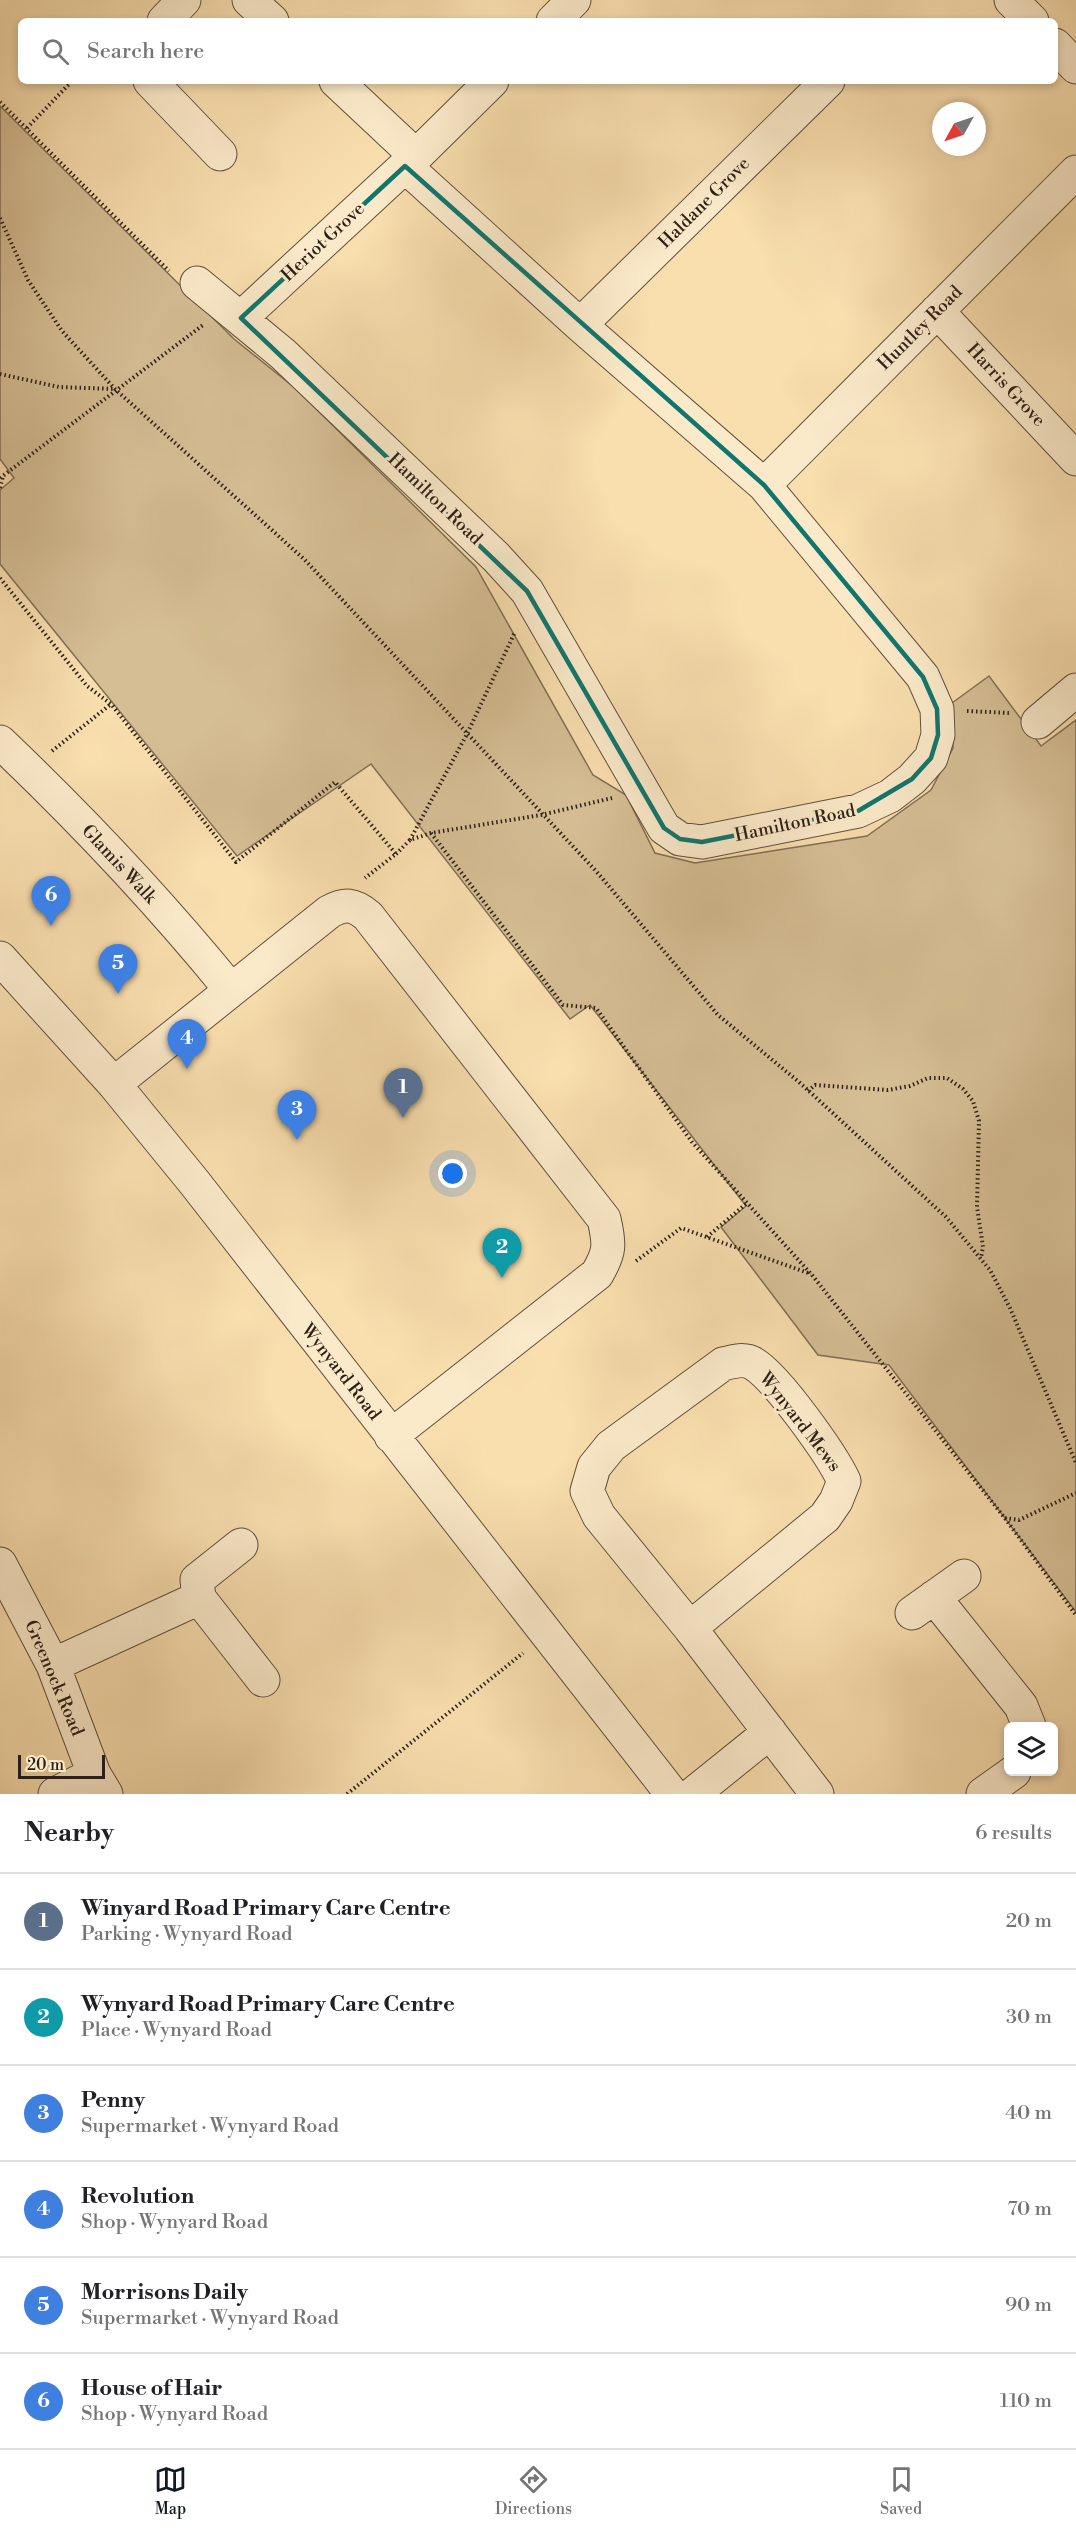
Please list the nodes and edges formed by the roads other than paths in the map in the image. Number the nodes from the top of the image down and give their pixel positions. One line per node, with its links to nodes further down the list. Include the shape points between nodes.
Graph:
1 (184, 0): 4 (street)
2 (249, 0): 5 (street)
3 (574, 0): 6 (street)
4 (167, 18)
5 (269, 18)
6 (556, 18)
7 (1058, 48): 8 (street)
8 (1076, 67)
9 (153, 84): 13 (street)
10 (339, 84): 14 (street)
11 (489, 84): 14 (street, Heriot Grove)
12 (825, 84): 19 (street, Haldane Grove)
13 (220, 154)
14 (410, 161): 18 (street, Heriot Grove); 19 (street, Hamilton Road)
15 (1076, 172): 17 (street, Huntley Road)
16 (197, 283): 18 (street, Hamilton Road)
17 (937, 311): 20 (street, Harris Grove); 21 (street, Huntley Road)
18 (235, 313): 21 (street, Hamilton Road, via 284,354 496,557 531,598 664,828 680,839 702,842 858,811 890,796 912,779 931,758 938,735 937,709 923,678)
19 (580, 326): 21 (street, Hamilton Road)
20 (1076, 459)
21 (764, 485)
22 (1076, 690): 23 (street)
23 (1042, 718)
24 (0, 742): 26 (street, Glamis Walk, via 140,886)
25 (0, 958): 27 (street, Wynyard Road)
26 (231, 990): 27 (street); 28 (street, via 329,912 342,904 357,906 604,1219 608,1255 597,1274)
27 (114, 1084): 28 (street, Wynyard Road)
28 (392, 1436): 41 (street, Wynyard Road)
29 (241, 1545): 32 (street, via 197,1580)
30 (0, 1564): 34 (street, Greenock Road)
31 (964, 1576): 36 (street, via 923,1605 1021,1706)
32 (199, 1598): 34 (street); 35 (street)
33 (690, 1628): 33 (street, Wynyard Mews, via 599,1516 587,1491 594,1467 611,1446 723,1364 739,1360 753,1363 768,1375 834,1461 844,1481 825,1517); 37 (street, Wynyard Mews)
34 (53, 1665): 39 (street, Greenock Road)
35 (263, 1680)
36 (1027, 1722)
37 (770, 1732): 42 (street); 43 (street, Wynyard Mews)
38 (1008, 1776): 44 (street)
39 (100, 1784): 40 (street)
40 (55, 1794)
41 (672, 1794)
42 (693, 1794)
43 (817, 1794)
44 (983, 1794)

